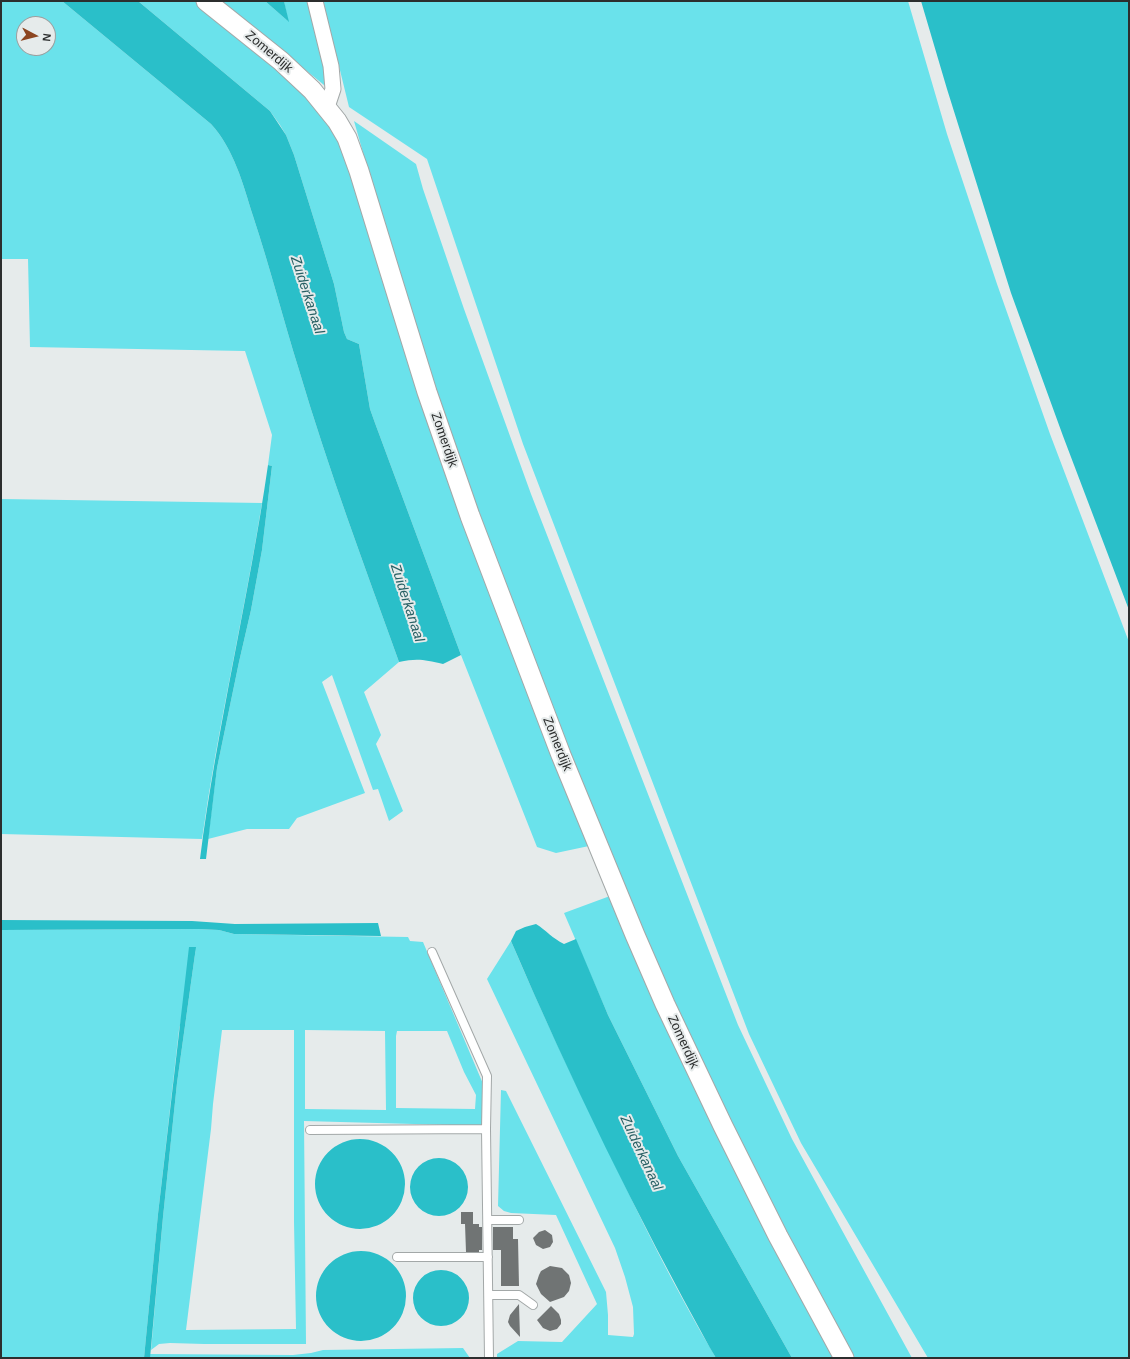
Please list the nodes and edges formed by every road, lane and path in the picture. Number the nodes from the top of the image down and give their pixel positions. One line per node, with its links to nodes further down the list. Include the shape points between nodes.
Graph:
1 (206, 1): 3 (street, Zomerdijk, via 281,61)
2 (315, 1): 3 (street, via 331,66 333,90)
3 (327, 107): 14 (street, Zomerdijk, via 347,138 359,171 427,392 470,516 561,755 629,921 723,1126 778,1236)
4 (432, 952): 5 (lane, via 487,1076)
5 (486, 1129): 6 (lane); 7 (lane)
6 (310, 1130)
7 (488, 1220): 8 (lane); 10 (lane)
8 (519, 1220)
9 (397, 1257): 10 (lane)
10 (488, 1257): 11 (lane)
11 (489, 1295): 12 (lane, via 519,1295); 13 (lane)
12 (533, 1305)
13 (489, 1358)
14 (844, 1358)

